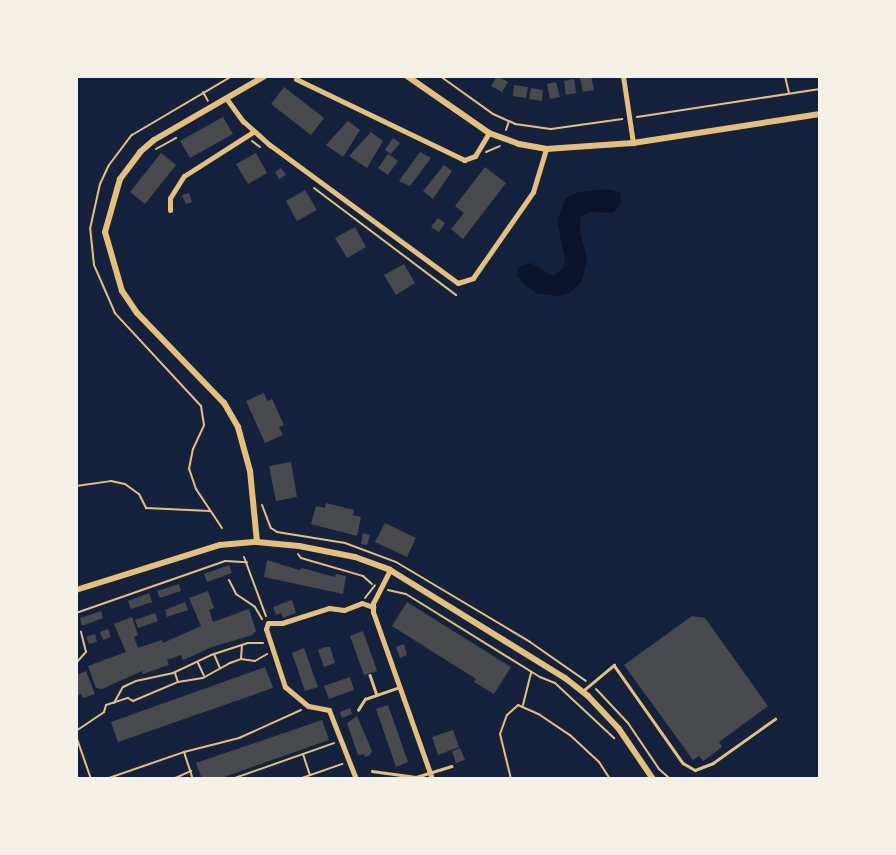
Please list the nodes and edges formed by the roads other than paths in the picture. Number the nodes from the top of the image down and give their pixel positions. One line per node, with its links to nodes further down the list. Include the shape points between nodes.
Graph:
1 (265, 76): 5 (street)
2 (407, 76): 8 (street)
3 (623, 76): 9 (street)
4 (296, 79): 8 (street, via 464,160 475,156)
5 (226, 98): 7 (street); 12 (street, via 140,152 120,179 105,232 122,291 137,313 224,403 238,427 250,471)
6 (820, 114): 9 (street)
7 (253, 132): 10 (street, via 458,283 473,278 533,192); 11 (street, via 184,176 170,198)
8 (489, 133): 10 (street)
9 (633, 143): 10 (street)
10 (546, 149)
11 (170, 210)
12 (257, 542): 13 (street, via 355,557); 14 (street, via 194,551)
13 (390, 570): 15 (street); 18 (street, via 544,664)
14 (76, 590)
15 (372, 607): 17 (street); 25 (street, via 362,603 344,610 329,608 282,623 268,623 265,634 285,687 308,706 329,710)
16 (370, 675): 19 (lane)
17 (400, 687): 19 (lane); 24 (street)
18 (582, 692): 21 (lane, via 614,665 683,764 695,770 713,763); 26 (street, via 619,730)
19 (377, 695): 20 (lane, via 365,699)
20 (358, 710)
21 (775, 719)
22 (450, 766): 24 (lane)
23 (372, 771): 24 (lane)
24 (431, 776)
25 (356, 779)
26 (653, 779)

